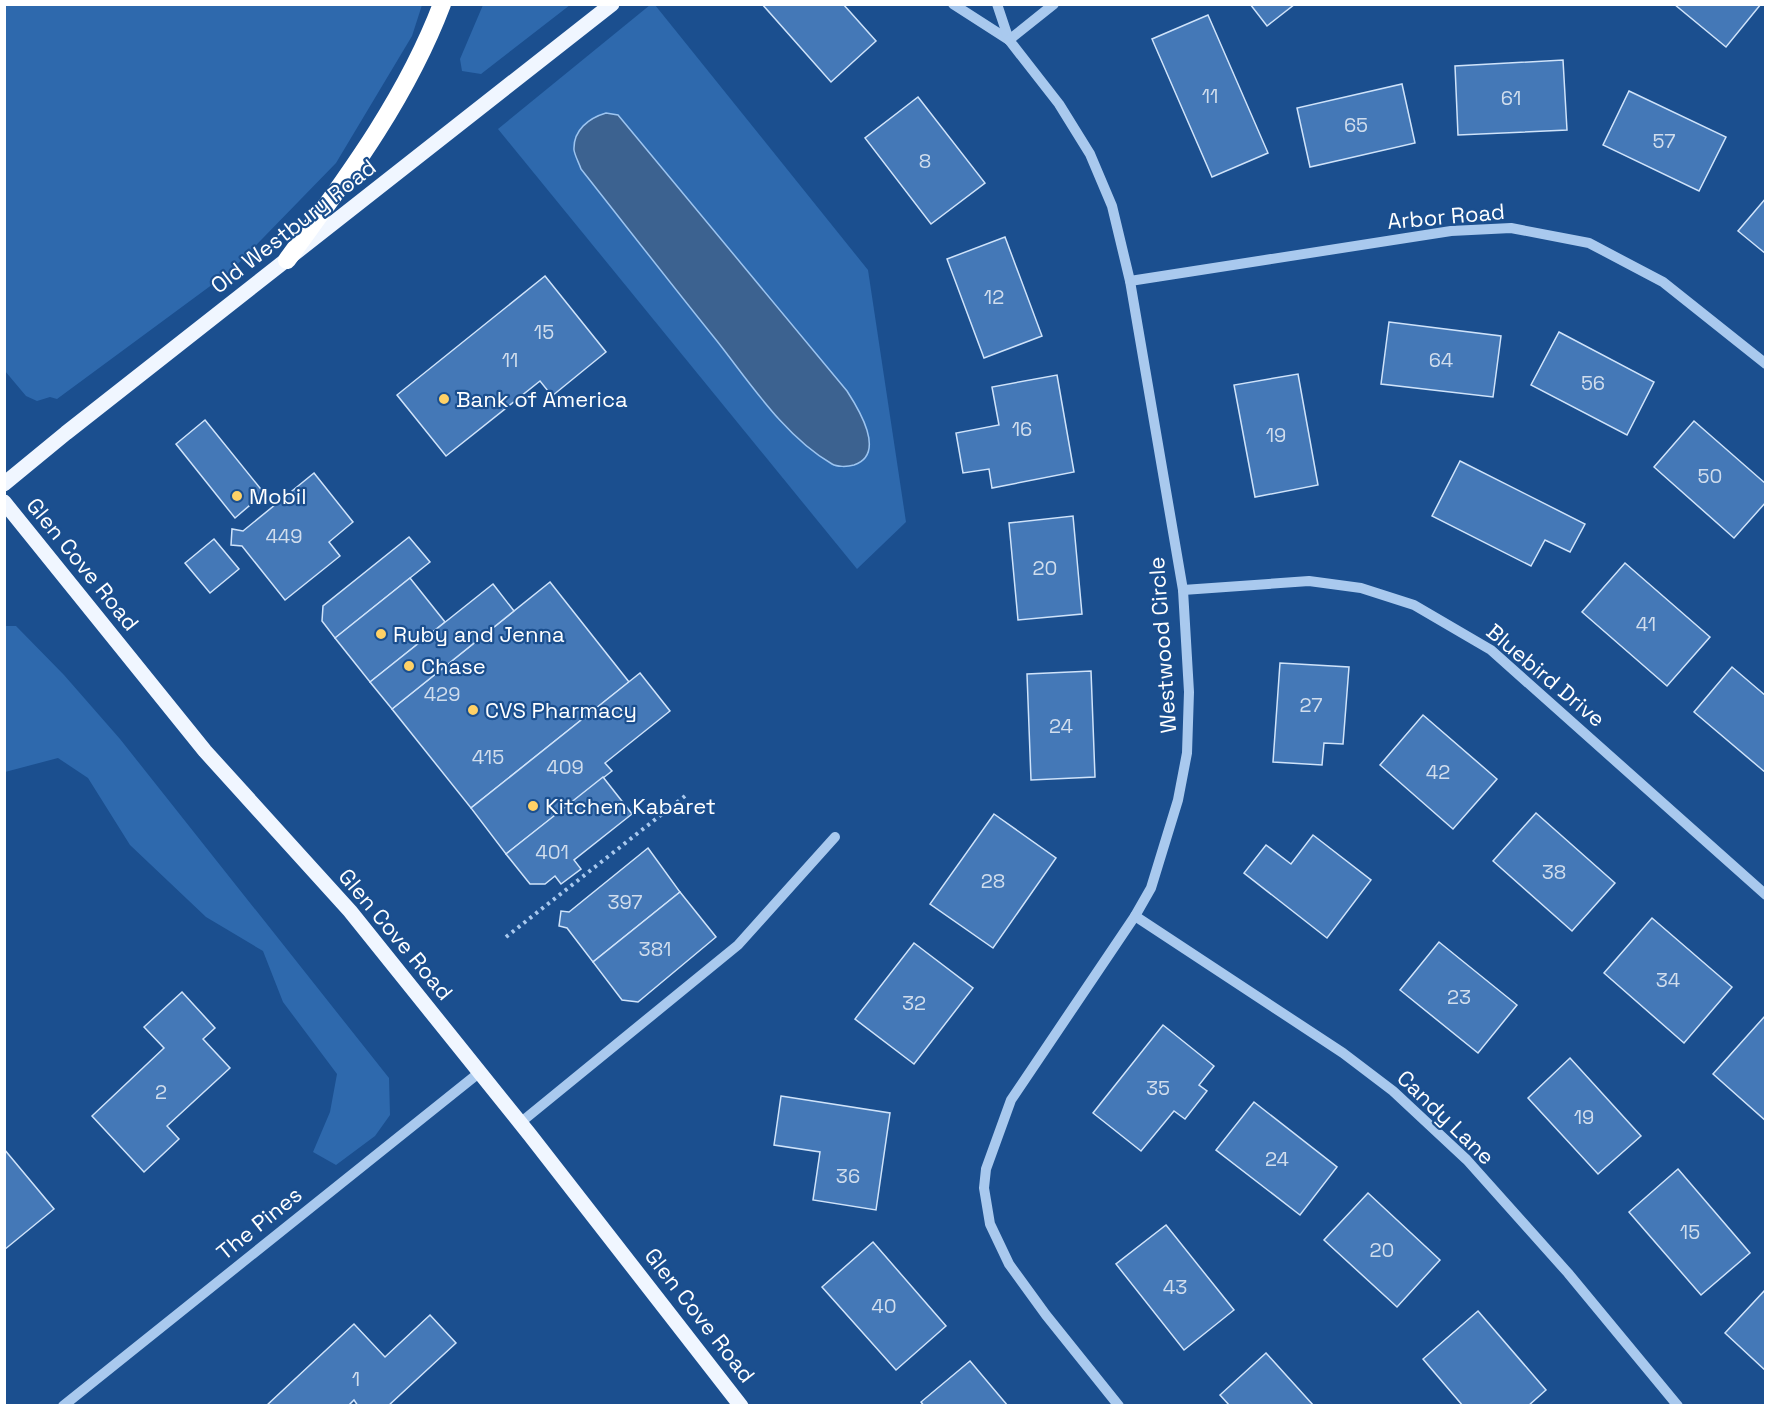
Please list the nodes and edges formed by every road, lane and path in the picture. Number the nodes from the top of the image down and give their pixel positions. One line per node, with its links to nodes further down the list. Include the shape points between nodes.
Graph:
1 (442, 4): 7 (highway, via 392,110)
2 (612, 4): 7 (main road, Old Westbury Road)
3 (953, 4): 6 (street, Westwood Circle)
4 (997, 4): 6 (street, Westwood Circle)
5 (1053, 4): 6 (street)
6 (1009, 40): 8 (street, Westwood Circle, via 1059,104 1090,154 1112,206)
7 (287, 260): 10 (main road, Old Westbury Road)
8 (1130, 281): 9 (street, Arbor Road, via 1451,231 1511,228 1589,243 1663,282); 12 (street, Westwood Circle)
9 (1766, 364)
10 (4, 484)
11 (4, 502): 18 (main road, Glen Cove Road, via 205,751 350,911)
12 (1183, 590): 15 (street, Bluebird Drive, via 1310,581 1361,588 1414,605 1491,650); 16 (street, Westwood Circle, via 1189,692 1187,753 1178,800 1151,888)
13 (685, 796): 17 (path)
14 (835, 837): 19 (street, via 738,945)
15 (1766, 895)
16 (1135, 916): 22 (street, Westwood Circle, via 1011,1100 986,1169 984,1188 990,1224 1009,1264); 23 (street, Candy Lane, via 1393,1090 1467,1160 1568,1273)
17 (506, 937)
18 (480, 1072): 19 (main road, Glen Cove Road); 20 (street, The Pines)
19 (520, 1123): 21 (main road, Glen Cove Road)
20 (63, 1406)
21 (741, 1406)
22 (1119, 1406)
23 (1678, 1406)

